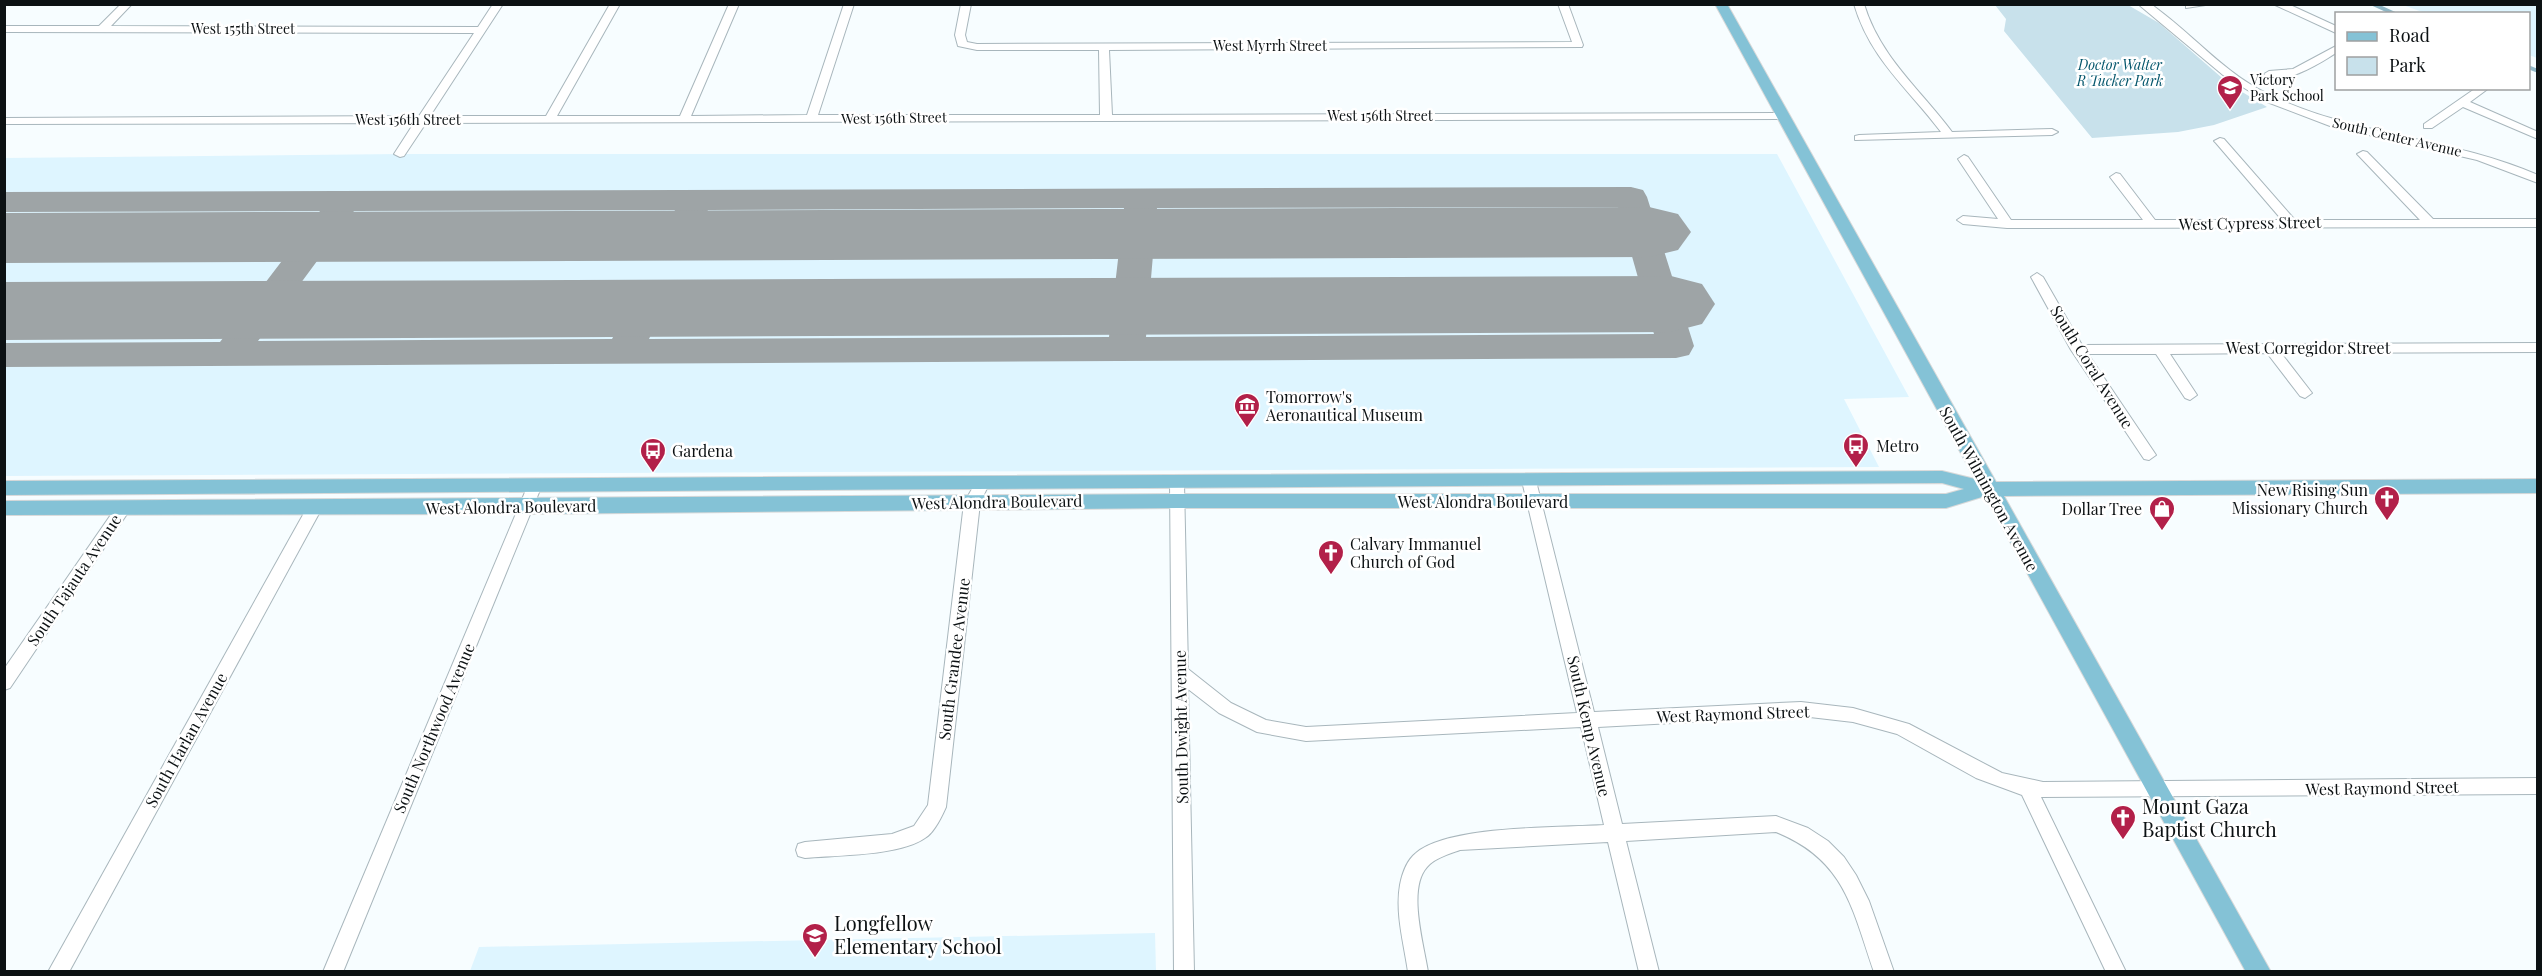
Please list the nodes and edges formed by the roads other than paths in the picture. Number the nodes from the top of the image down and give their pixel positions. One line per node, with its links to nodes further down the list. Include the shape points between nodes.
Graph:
1 (127, 4): 15 (street)
2 (498, 4): 17 (street)
3 (615, 4): 26 (street)
4 (734, 4): 27 (street)
5 (849, 4): 28 (street)
6 (966, 4): 18 (street, West Myrrh Street, via 962,44)
7 (1563, 4): 18 (street, West Myrrh Street, via 1578,45)
8 (1721, 4): 25 (main road, South Wilmington Avenue)
9 (1859, 4): 34 (street, via 1866,28 1891,68 1921,98)
10 (2143, 4): 42 (street, South Center Avenue, via 2171,22 2239,82 2279,103 2351,129 2480,156)
11 (2207, 4): 13 (street)
12 (2278, 4): 16 (street)
13 (2190, 6)
14 (4, 29): 15 (street, West 155th Street)
15 (102, 29): 17 (street, West 155th Street)
16 (2335, 29)
17 (481, 30): 31 (street)
18 (1104, 46): 24 (street)
19 (2335, 50): 20 (street, via 2295,72)
20 (2269, 74)
21 (2481, 90): 22 (street)
22 (2462, 103): 32 (street); 35 (street)
23 (141, 111): 30 (street)
24 (1106, 116): 25 (street, West 156th Street); 28 (street, West 156th Street)
25 (1783, 116): 62 (main road, South Wilmington Avenue)
26 (550, 119): 27 (street, West 156th Street); 31 (street, West 156th Street)
27 (684, 119): 28 (street, West 156th Street)
28 (811, 119)
29 (4, 121): 30 (street, West 156th Street)
30 (130, 121): 31 (street, West 156th Street)
31 (422, 121): 38 (street)
32 (2428, 126)
33 (2052, 132): 34 (street)
34 (1949, 135): 36 (street)
35 (2538, 135)
36 (1859, 138)
37 (2220, 141): 44 (street)
38 (399, 154)
39 (2363, 154): 45 (street)
40 (1964, 159): 47 (street)
41 (2116, 177): 48 (street)
42 (2538, 180)
43 (1963, 220): 47 (street, West Cypress Street)
44 (2290, 221): 45 (street, West Cypress Street); 48 (street, West Cypress Street)
45 (2429, 222): 46 (street, West Cypress Street)
46 (2538, 223)
47 (2007, 224): 48 (street, West Cypress Street)
48 (2152, 224)
49 (2037, 277): 53 (street, South Coral Avenue)
50 (2538, 347): 51 (street, West Corregidor Street)
51 (2271, 348): 52 (street, West Corregidor Street); 54 (street)
52 (2160, 349): 53 (street, West Corregidor Street); 55 (street)
53 (2078, 350): 56 (street, South Coral Avenue)
54 (2305, 393)
55 (2190, 395)
56 (2149, 455)
57 (1529, 481): 62 (main road, West Alondra Boulevard, via 1942,477); 63 (main road, West Alondra Boulevard); 65 (street, South Kemp Avenue)
58 (982, 483): 59 (main road, West Alondra Boulevard); 63 (main road, West Alondra Boulevard); 64 (street, South Grandee Avenue)
59 (535, 485): 61 (main road, West Alondra Boulevard); 67 (street, South Northwood Avenue)
60 (2538, 486): 62 (main road, West Alondra Boulevard)
61 (4, 488)
62 (1988, 489): 65 (main road, West Alondra Boulevard, via 1946,501); 75 (main road, South Wilmington Avenue)
63 (1177, 492): 64 (main road, West Alondra Boulevard); 65 (main road, West Alondra Boulevard); 70 (street, South Dwight Avenue)
64 (972, 502): 67 (main road, West Alondra Boulevard); 77 (street, South Grandee Avenue, via 937,807 920,831 892,842)
65 (1535, 503): 72 (street, South Kemp Avenue)
66 (124, 507): 68 (main road, West Alondra Boulevard); 69 (main road, West Alondra Boulevard); 71 (street, South Tajauta Avenue)
67 (524, 507): 69 (main road, West Alondra Boulevard); 79 (street, South Northwood Avenue)
68 (4, 508)
69 (314, 508): 78 (street, South Harlan Avenue)
70 (1180, 674): 72 (street, West Raymond Street, via 1225,708 1263,727 1306,734); 80 (street, South Dwight Avenue)
71 (4, 683)
72 (1587, 720): 74 (street, West Raymond Street, via 1800,709 1850,714 1901,728 1999,779); 76 (street, South Kemp Avenue)
73 (2538, 786): 75 (street, West Raymond Street)
74 (2028, 789): 75 (street, West Raymond Street); 84 (street)
75 (2158, 790): 85 (main road, South Wilmington Avenue)
76 (1614, 831): 81 (street, via 1460,842 1439,849 1420,862 1410,882); 82 (street, South Kemp Avenue); 83 (street, via 1776,824 1798,830 1820,843 1838,861)
77 (805, 850)
78 (58, 972)
79 (333, 972)
80 (1184, 972)
81 (1418, 972)
82 (1649, 972)
83 (1884, 972)
84 (2116, 972)
85 (2259, 972)

